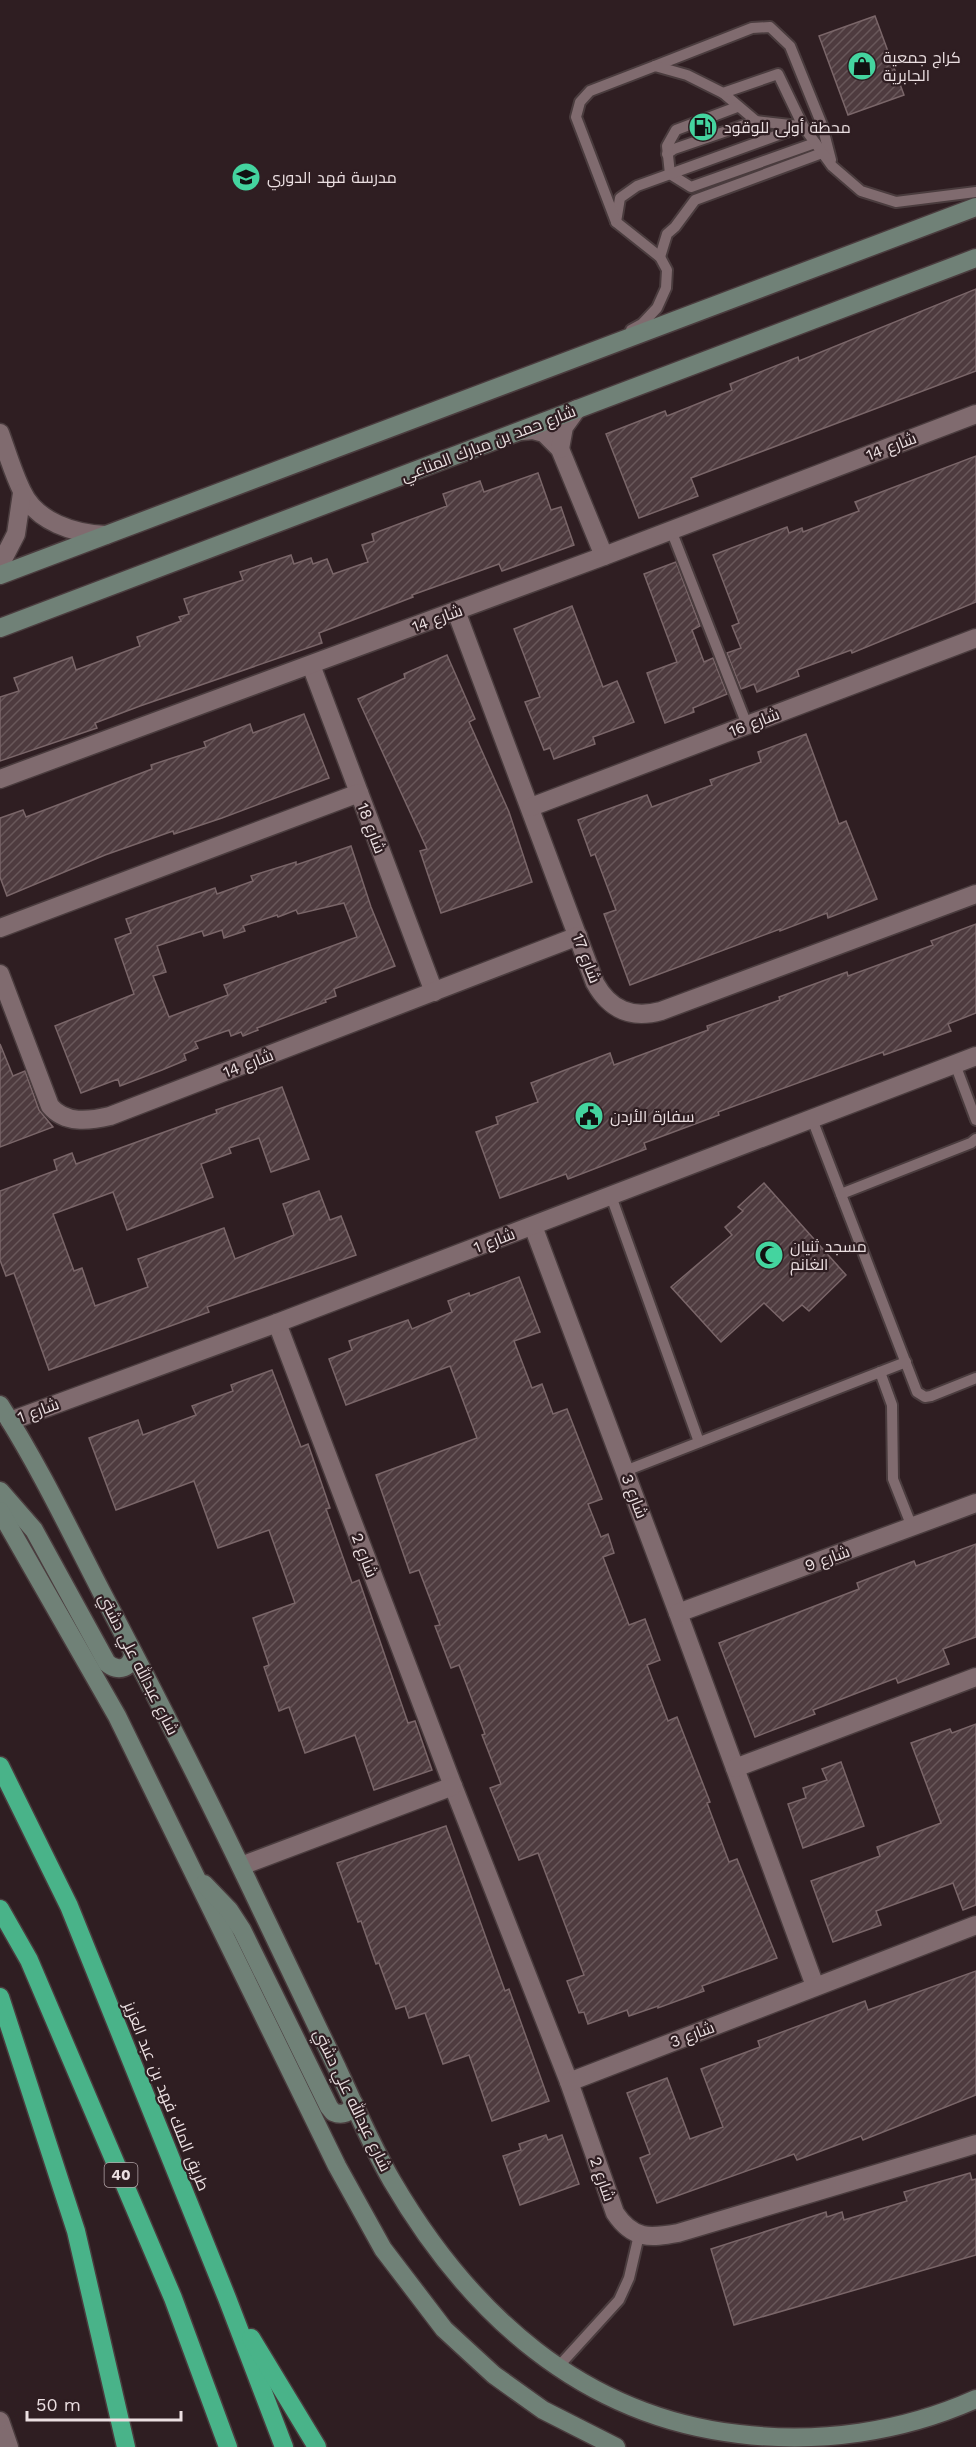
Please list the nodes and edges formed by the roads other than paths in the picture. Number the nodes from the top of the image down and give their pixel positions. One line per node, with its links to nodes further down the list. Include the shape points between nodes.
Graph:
1 (655, 66): 2 (lane, via 687,75); 9 (lane, via 752,28 770,27 790,46 822,125); 15 (lane, via 590,91 580,102 576,117)
2 (723, 93): 3 (lane); 5 (lane, via 778,74)
3 (737, 107): 4 (lane); 8 (lane, via 676,130 667,146)
4 (756, 121): 5 (lane); 8 (lane)
5 (802, 126): 6 (lane); 10 (lane)
6 (815, 143): 7 (lane); 11 (lane)
7 (822, 153): 9 (lane); 13 (lane)
8 (668, 154): 10 (lane)
9 (832, 166): 12 (lane, via 861,191 896,202)
10 (670, 174): 11 (lane); 15 (lane, via 637,186 621,198)
11 (692, 187): 13 (lane)
12 (976, 192)
13 (695, 200): 16 (lane, via 667,234)
14 (976, 207): 18 (main road)
15 (616, 222): 16 (lane)
16 (660, 256): 18 (lane, via 667,270 666,288 657,308 642,324)
17 (976, 258): 19 (main road, شارع حمد بن مبارك المناعي)
18 (583, 356): 26 (main road)
19 (577, 409): 21 (main road, شارع حمد بن مبارك المناعي); 23 (street, via 564,427)
20 (976, 414): 25 (street, شارع 14)
21 (522, 430): 23 (street, via 544,433); 31 (main road, شارع حمد بن مبارك المناعي)
22 (0, 433): 24 (street)
23 (560, 449): 27 (street)
24 (22, 493): 26 (street, via 38,511 59,525 82,533); 28 (street, via 16,534)
25 (671, 530): 27 (street, شارع 14); 34 (lane)
26 (106, 535): 29 (main road)
27 (604, 556): 30 (street, شارع 14)
28 (0, 565)
29 (0, 575)
30 (456, 611): 33 (street, شارع 14); 37 (street, شارع 17)
31 (0, 628)
32 (976, 638): 34 (street, شارع 16)
33 (311, 665): 35 (street, شارع 14); 36 (street, شارع 18)
34 (747, 725): 37 (street, شارع 16)
35 (0, 779)
36 (359, 793): 39 (street); 42 (street, شارع 18)
37 (531, 807): 40 (street, شارع 17)
38 (976, 894): 40 (street, شارع 17, via 647,1015 621,1011 602,994)
39 (0, 928)
40 (578, 936): 42 (street, شارع 14)
41 (0, 974): 42 (street, شارع 14, via 48,1102 62,1116 77,1120 110,1116)
42 (434, 992)
43 (976, 1056): 44 (street, شارع 1)
44 (955, 1064): 45 (street, شارع 1); 46 (lane)
45 (812, 1119): 48 (lane); 49 (street, شارع 1)
46 (976, 1120)
47 (976, 1138): 48 (lane)
48 (841, 1194): 52 (lane)
49 (610, 1196): 50 (street, شارع 1); 57 (lane)
50 (533, 1226): 51 (street, شارع 1); 58 (street, شارع 3)
51 (277, 1323): 56 (street, شارع 1); 68 (street, شارع 2)
52 (906, 1362): 53 (lane); 54 (lane, via 917,1392 925,1397)
53 (880, 1372): 57 (lane); 62 (lane, via 892,1405 893,1479)
54 (976, 1378)
55 (0, 1405): 56 (main road, شارع عبدالله علي دشتي)
56 (10, 1420): 64 (main road, شارع عبدالله علي دشتي)
57 (699, 1442): 58 (lane)
58 (625, 1471): 63 (street, شارع 3)
59 (0, 1491): 64 (main road, via 34,1530 107,1663 114,1668 126,1667)
60 (976, 1503): 62 (street, شارع 9)
61 (0, 1511): 70 (main road, via 117,1716)
62 (912, 1527): 63 (street, شارع 9)
63 (678, 1613): 67 (street, شارع 3)
64 (134, 1653): 69 (main road, شارع عبدالله علي دشتي)
65 (976, 1677): 67 (street)
66 (0, 1766): 79 (highway, طريق الملك فهد بن عبد العزيز, via 69,1906)
67 (735, 1768): 73 (street, شارع 3)
68 (453, 1786): 69 (street); 75 (street, شارع 2)
69 (241, 1866): 76 (main road, شارع عبدالله علي دشتي)
70 (194, 1874): 76 (main road, via 218,1897 242,1930 333,2112 346,2113); 88 (main road, via 337,2166 383,2249 410,2286 444,2330 494,2376 543,2410)
71 (0, 1909): 85 (highway, 40, via 29,1960 159,2265)
72 (976, 1925): 73 (street, شارع 3)
73 (814, 1986): 75 (street, شارع 3)
74 (0, 1997): 84 (highway, via 76,2231)
75 (569, 2082): 78 (street, شارع 2, via 615,2214)
76 (354, 2104): 80 (main road, شارع عبدالله علي دشتي, via 391,2180 454,2273 517,2337)
77 (976, 2144): 78 (street, via 678,2233)
78 (639, 2235): 80 (lane, via 629,2278 619,2300)
79 (227, 2298): 86 (highway, طريق الملك فهد بن عبد العزيز); 87 (highway)
80 (558, 2367): 81 (main road, شارع عبدالله علي دشتي, via 620,2402 673,2422 756,2436 801,2437 880,2430)
81 (976, 2399)
82 (0, 2421): 83 (street)
83 (9, 2447)
84 (126, 2447)
85 (228, 2447)
86 (284, 2447)
87 (317, 2447)
88 (616, 2447)

